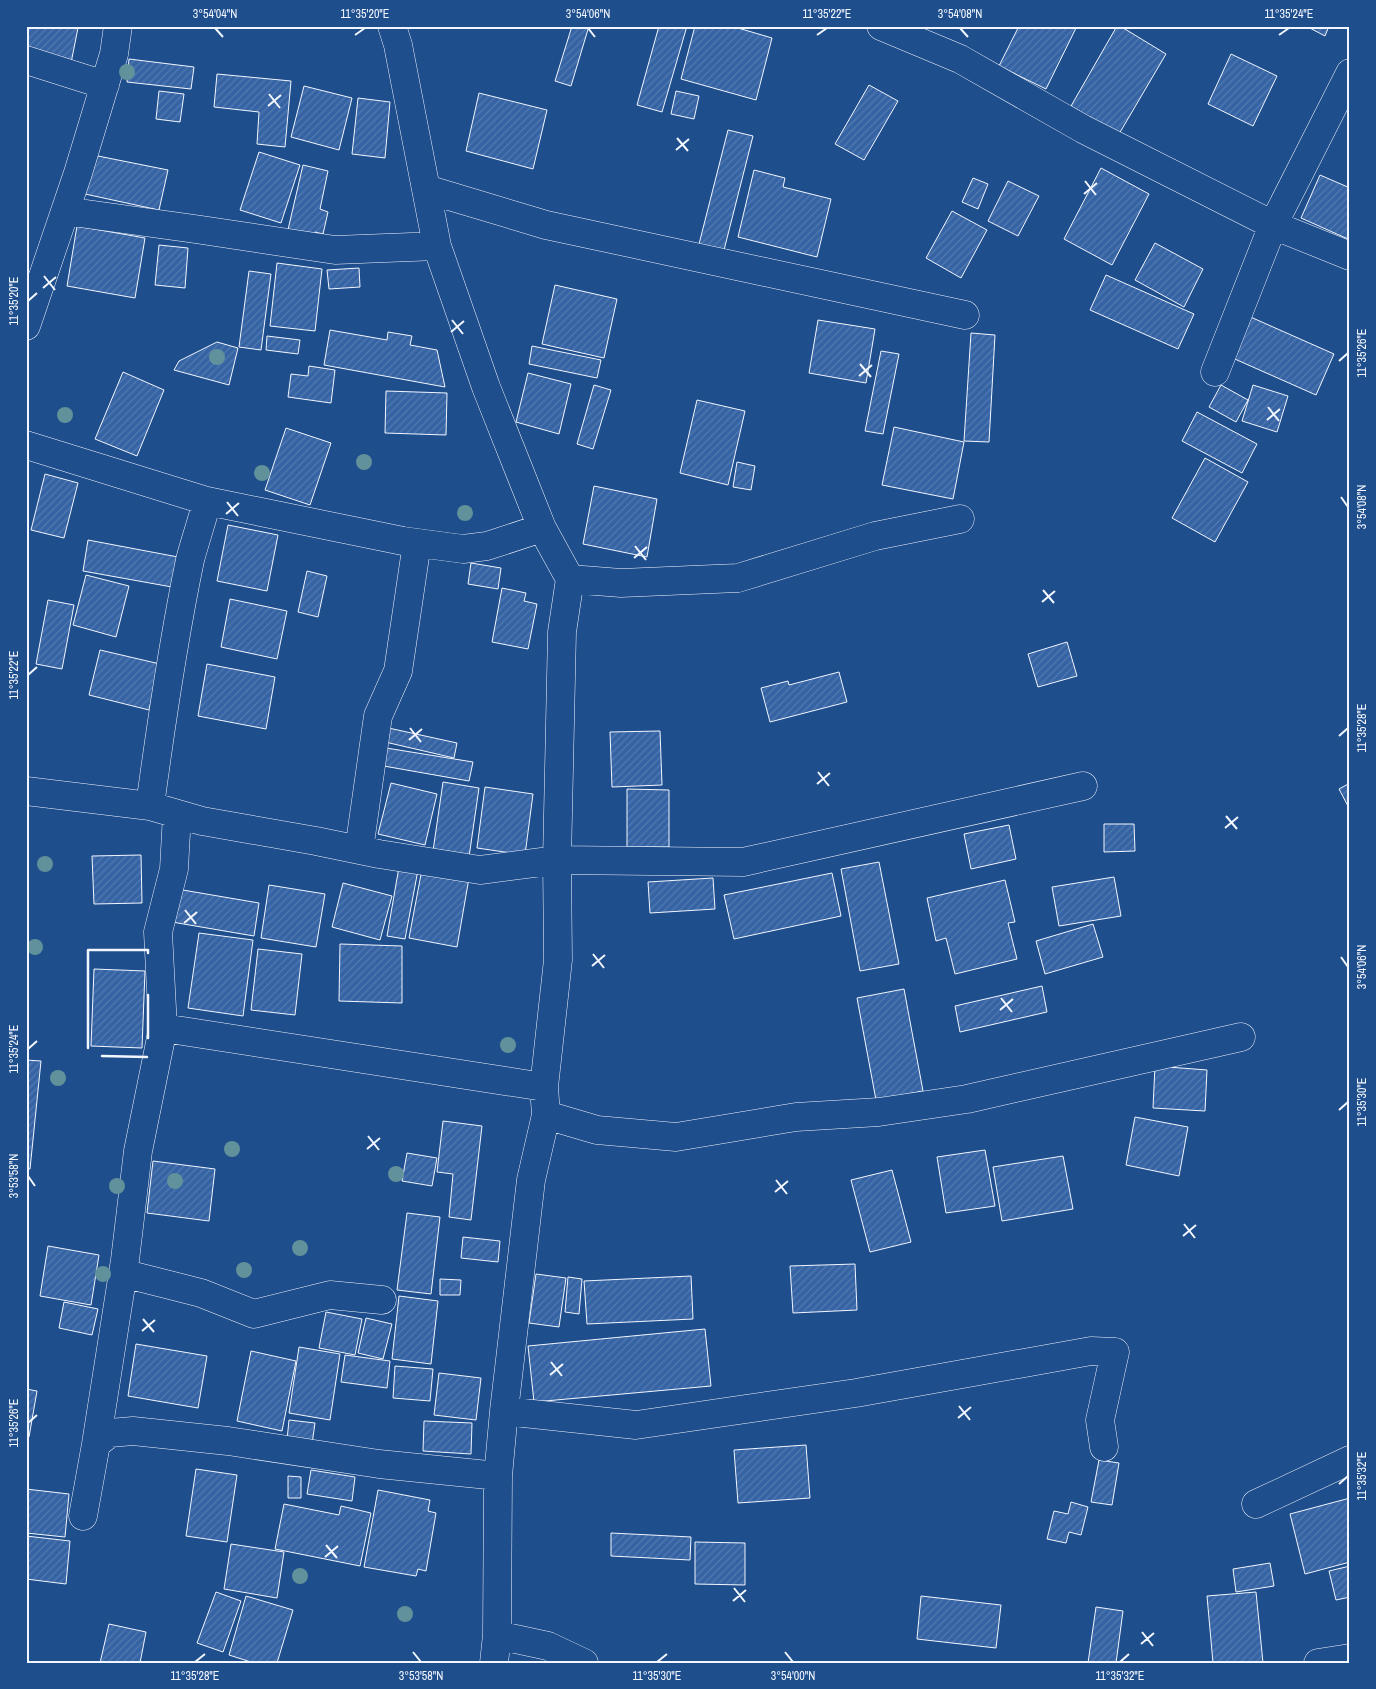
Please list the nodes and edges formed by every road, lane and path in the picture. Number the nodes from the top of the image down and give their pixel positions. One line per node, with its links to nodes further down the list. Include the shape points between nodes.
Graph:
1 (118, 26): 6 (street)
2 (392, 26): 7 (street)
3 (881, 26): 9 (street, via 960,59 1084,129)
4 (26, 60): 6 (street)
5 (1350, 73): 9 (street)
6 (105, 85): 8 (street)
7 (426, 189): 10 (street); 12 (street, via 546,226)
8 (65, 211): 10 (street, via 335,250); 13 (street)
9 (1273, 225): 11 (street); 14 (street)
10 (436, 246): 18 (street, via 486,387)
11 (1350, 256)
12 (965, 315)
13 (26, 326)
14 (1215, 372)
15 (26, 444): 16 (street)
16 (207, 502): 19 (street); 23 (street, via 191,558 173,647)
17 (960, 520): 20 (street, via 875,536 738,578 621,583)
18 (542, 528): 19 (street, via 487,546 463,549); 20 (street)
19 (417, 543): 25 (street, via 398,671 378,716)
20 (570, 579): 26 (street, via 562,632)
21 (1083, 786): 26 (street, via 742,862)
22 (26, 791): 23 (street)
23 (150, 806): 24 (street)
24 (177, 814): 25 (street); 27 (street, via 174,869 158,932)
25 (359, 850): 26 (street, via 480,870)
26 (557, 860): 29 (street, via 558,960)
27 (163, 1028): 29 (street); 31 (street, via 138,1152)
28 (1241, 1037): 30 (street, via 967,1099 879,1112 796,1117 676,1137 597,1130)
29 (544, 1087): 30 (street)
30 (546, 1115): 33 (street, via 531,1180)
31 (123, 1272): 32 (street, via 201,1293 254,1314 330,1295); 34 (street)
32 (382, 1300)
33 (504, 1411): 35 (street, via 636,1425 856,1393 1091,1351 1115,1352 1100,1420); 37 (street)
34 (96, 1444): 37 (street, via 110,1433 133,1431 228,1441 379,1464); 39 (street)
35 (1104, 1447)
36 (1350, 1460): 38 (street)
37 (498, 1476): 40 (street)
38 (1256, 1504)
39 (83, 1516)
40 (497, 1635): 42 (street); 43 (street, via 548,1646)
41 (1350, 1658): 44 (street)
42 (494, 1663)
43 (584, 1663)
44 (1318, 1663)

